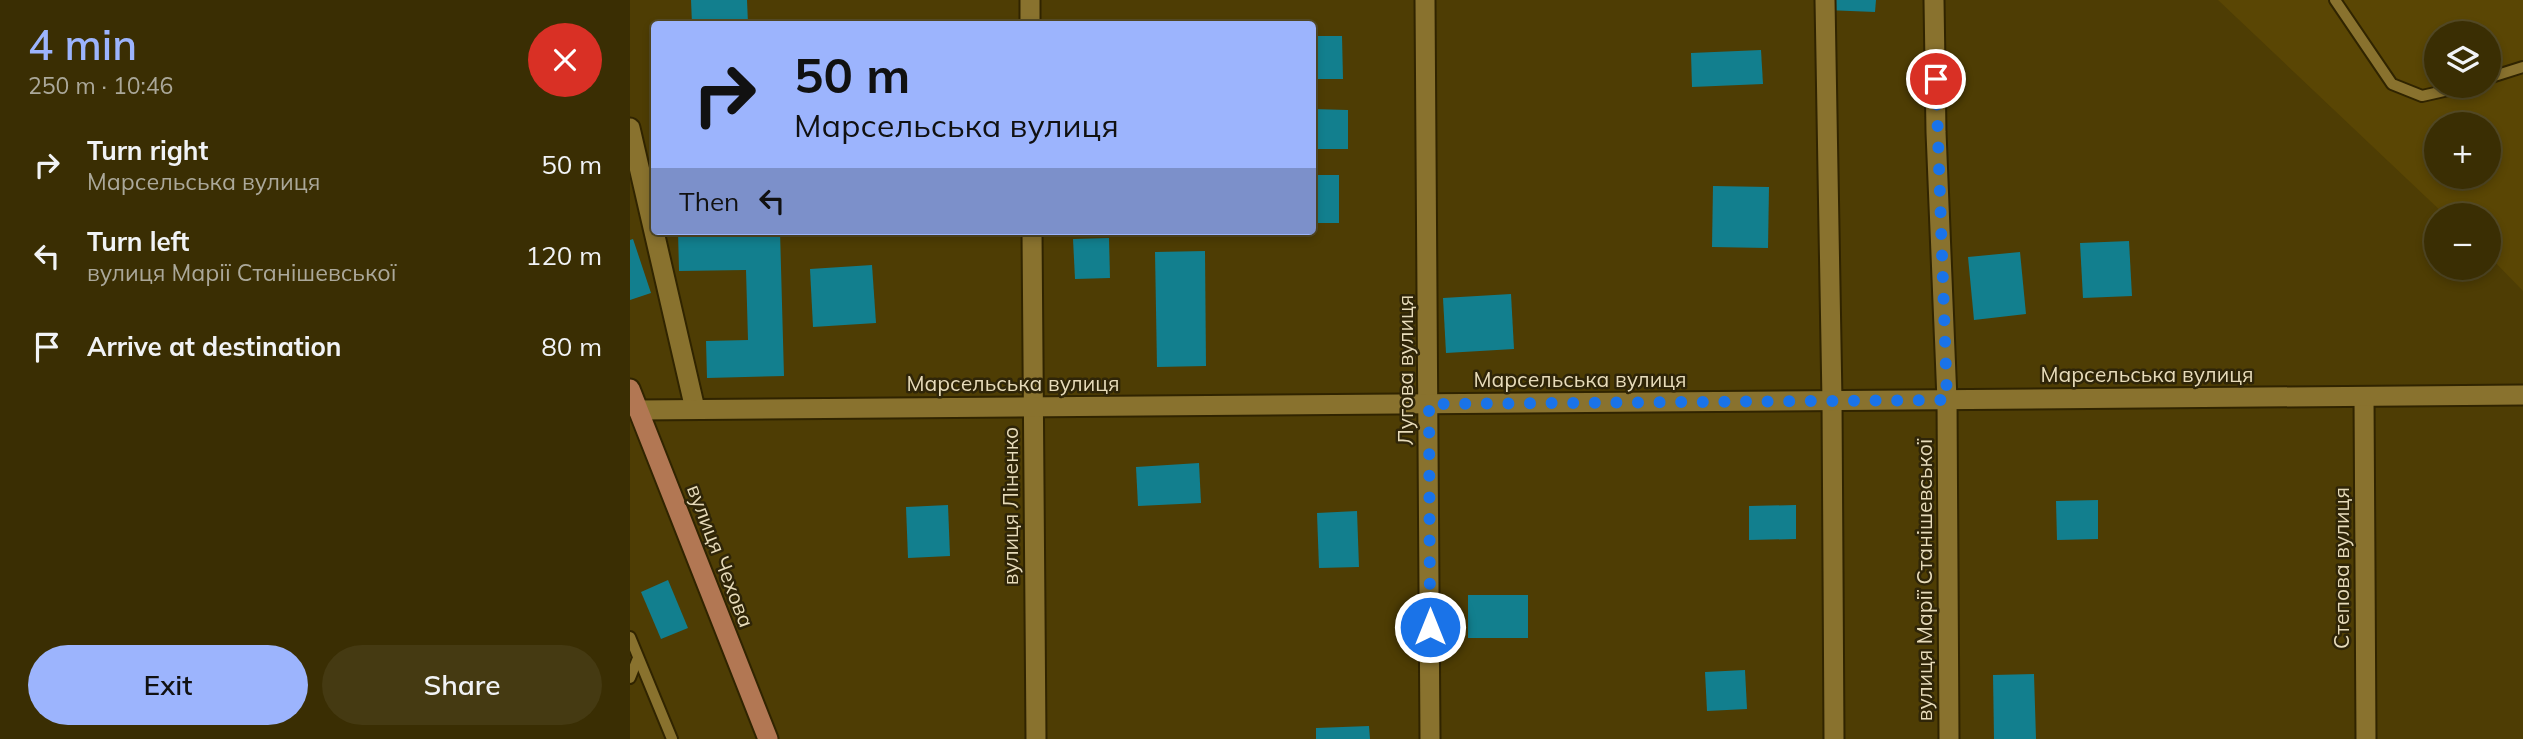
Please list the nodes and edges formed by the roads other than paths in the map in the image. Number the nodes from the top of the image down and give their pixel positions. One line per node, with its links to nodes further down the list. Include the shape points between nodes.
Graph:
1 (1030, 0): 6 (street)
2 (1425, 0): 19 (street, Лугова вулиця)
3 (1825, 0): 18 (street)
4 (1934, 0): 17 (street, вулиця Марії Станішевської)
5 (2335, 0): 9 (lane, via 2392,84)
6 (1030, 21)
7 (2523, 67): 8 (lane)
8 (2501, 74)
9 (2424, 96)
10 (630, 128): 11 (street)
11 (651, 219)
12 (655, 235): 22 (street)
13 (1032, 235): 20 (street, вулиця Ліненко)
14 (630, 389): 21 (main road, вулиця Чехова)
15 (2523, 395): 16 (street, Марсельська вулиця)
16 (2364, 397): 17 (street, Марсельська вулиця); 32 (street, Степова вулиця)
17 (1947, 400): 18 (street, Марсельська вулиця); 31 (street, вулиця Марії Станішевської)
18 (1832, 401): 19 (street, Марсельська вулиця); 30 (street)
19 (1429, 404): 20 (street, Марсельська вулиця); 29 (street, Лугова вулиця)
20 (1033, 407): 22 (street, Марсельська вулиця); 28 (street, вулиця Ліненко)
21 (638, 410): 22 (street, Марсельська вулиця); 27 (main road, вулиця Чехова)
22 (695, 410)
23 (630, 637): 24 (lane)
24 (638, 658): 25 (lane); 26 (lane)
25 (630, 678)
26 (672, 739)
27 (768, 739)
28 (1036, 739)
29 (1430, 739)
30 (1834, 739)
31 (1950, 739)
32 (2366, 739)

